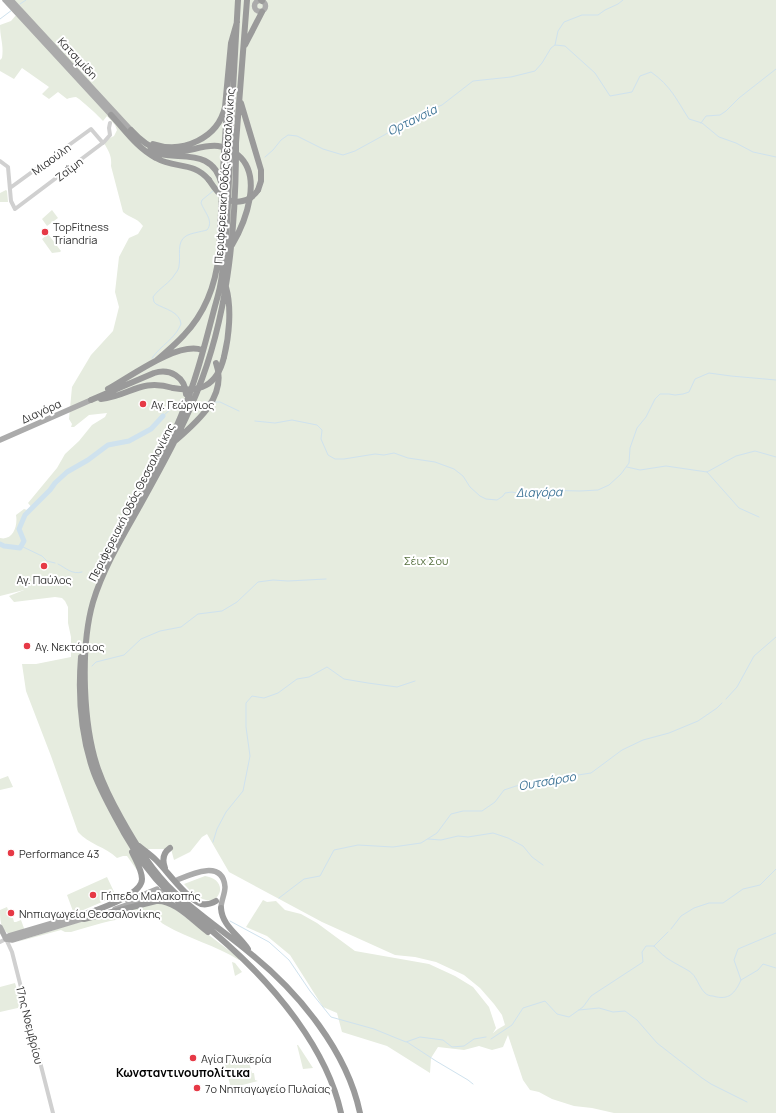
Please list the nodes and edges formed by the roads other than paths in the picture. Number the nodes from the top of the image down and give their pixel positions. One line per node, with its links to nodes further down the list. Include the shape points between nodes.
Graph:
1 (5, 0): 5 (main road, Κατσιμίδη)
2 (11, 0): 5 (main road, Κατσιμίδη)
3 (238, 0): 7 (highway, Περιφερειακή Οδός Θεσσαλονίκης)
4 (255, 1): 6 (main road, via 257,11); 6 (main road, via 265,3 266,7); 8 (highway, Περιφερειακή Οδός Θεσσαλονίκης)
5 (16, 9): 11 (main road, Κατσιμίδη); 13 (main road, Κατσιμίδη)
6 (262, 12): 8 (highway)
7 (237, 22): 9 (highway, via 231,43); 14 (highway, Περιφερειακή Οδός Θεσσαλονίκης)
8 (243, 50): 10 (highway, Περιφερειακή Οδός Θεσσαλονίκης)
9 (227, 95): 13 (highway, via 223,114 218,123 208,135 193,143 178,147 157,145); 14 (highway)
10 (239, 98): 13 (highway, bridge, via 261,178 258,190 247,200 239,202 226,198 195,168 156,159 142,149); 14 (highway, Περιφερειακή Οδός Θεσσαλονίκης)
11 (111, 115): 13 (highway)
12 (110, 123): 15 (street, via 110,135)
13 (131, 133): 21 (highway, via 145,148 158,154 172,157 194,156 206,161 218,173); 22 (highway, via 161,151 177,152 218,146 233,151 242,160 251,178 250,191 241,226)
14 (231, 142): 16 (highway, Περιφερειακή Οδός Θεσσαλονίκης, bridge); 16 (highway, bridge)
15 (103, 143): 19 (street, Μιαούλη, via 91,129); 20 (street, Ζαΐμη, via 15,209 10,201)
16 (230, 155): 21 (highway); 22 (highway, Περιφερειακή Οδός Θεσσαλονίκης, via 235,194); 25 (highway, Περιφερειακή Οδός Θεσσαλονίκης, via 226,244 219,296)
17 (0, 162): 18 (street, via 7,166)
18 (9, 175): 19 (street, via 14,181); 20 (street)
19 (20, 182): 20 (street, Μιαούλη)
20 (10, 188)
21 (222, 190): 23 (highway)
22 (230, 247): 24 (highway, Περιφερειακή Οδός Θεσσαλονίκης)
23 (217, 268): 25 (highway); 27 (highway, via 209,295 198,318 184,336)
24 (226, 285): 29 (highway, bridge, via 230,307 224,357 216,375 206,386 191,390 148,384 116,396); 30 (highway, Περιφερειακή Οδός Θεσσαλονίκης, via 215,335)
25 (215, 306): 30 (highway, Περιφερειακή Οδός Θεσσαλονίκης)
26 (202, 350): 27 (highway, via 184,349)
27 (157, 360): 31 (highway)
28 (216, 363): 34 (highway, via 219,379 214,399 193,426)
29 (98, 398): 30 (highway, via 154,373 166,371 182,381); 31 (highway)
30 (189, 398): 32 (highway, Περιφερειακή Οδός Θεσσαλονίκης)
31 (91, 400): 33 (main road, Διαγόρα)
32 (185, 409): 34 (highway, Περιφερειακή Οδός Θεσσαλονίκης); 35 (highway, Περιφερειακή Οδός Θεσσαλονίκης, via 114,542 93,591 86,619 80,682 89,754 94,772)
33 (0, 440)
34 (173, 444): 36 (highway, Περιφερειακή Οδός Θεσσαλονίκης, via 104,572 91,611 85,653 87,718 93,752 103,782)
35 (124, 832): 41 (highway, via 140,871 141,885 135,892); 46 (highway, Περιφερειακή Οδός Θεσσαλονίκης, via 140,859 161,885)
36 (134, 842): 38 (highway); 47 (highway, Περιφερειακή Οδός Θεσσαλονίκης, via 149,864 174,892)
37 (170, 848): 38 (highway, via 165,852 163,859)
38 (166, 872): 39 (highway, via 199,903 208,904)
39 (216, 901): 40 (main road, via 222,889 219,880 213,875 202,873 178,881 201,870 218,874 225,887)
40 (221, 908): 47 (highway, via 226,924)
41 (94, 911): 42 (main road, via 163,888 138,901); 44 (main road)
42 (84, 919): 44 (main road, via 12,940); 46 (highway, via 163,901)
43 (0, 927): 44 (main road)
44 (6, 939): 45 (street); 48 (street, 17ης Νοεμβρίου, via 13,956)
45 (0, 942)
46 (230, 946): 49 (highway, Περιφερειακή Οδός Θεσσαλονίκης, via 264,980 304,1032 331,1078)
47 (251, 954): 50 (highway, Περιφερειακή Οδός Θεσσαλονίκης, via 293,994 323,1032 349,1077)
48 (52, 1113)
49 (341, 1113)
50 (360, 1113)

